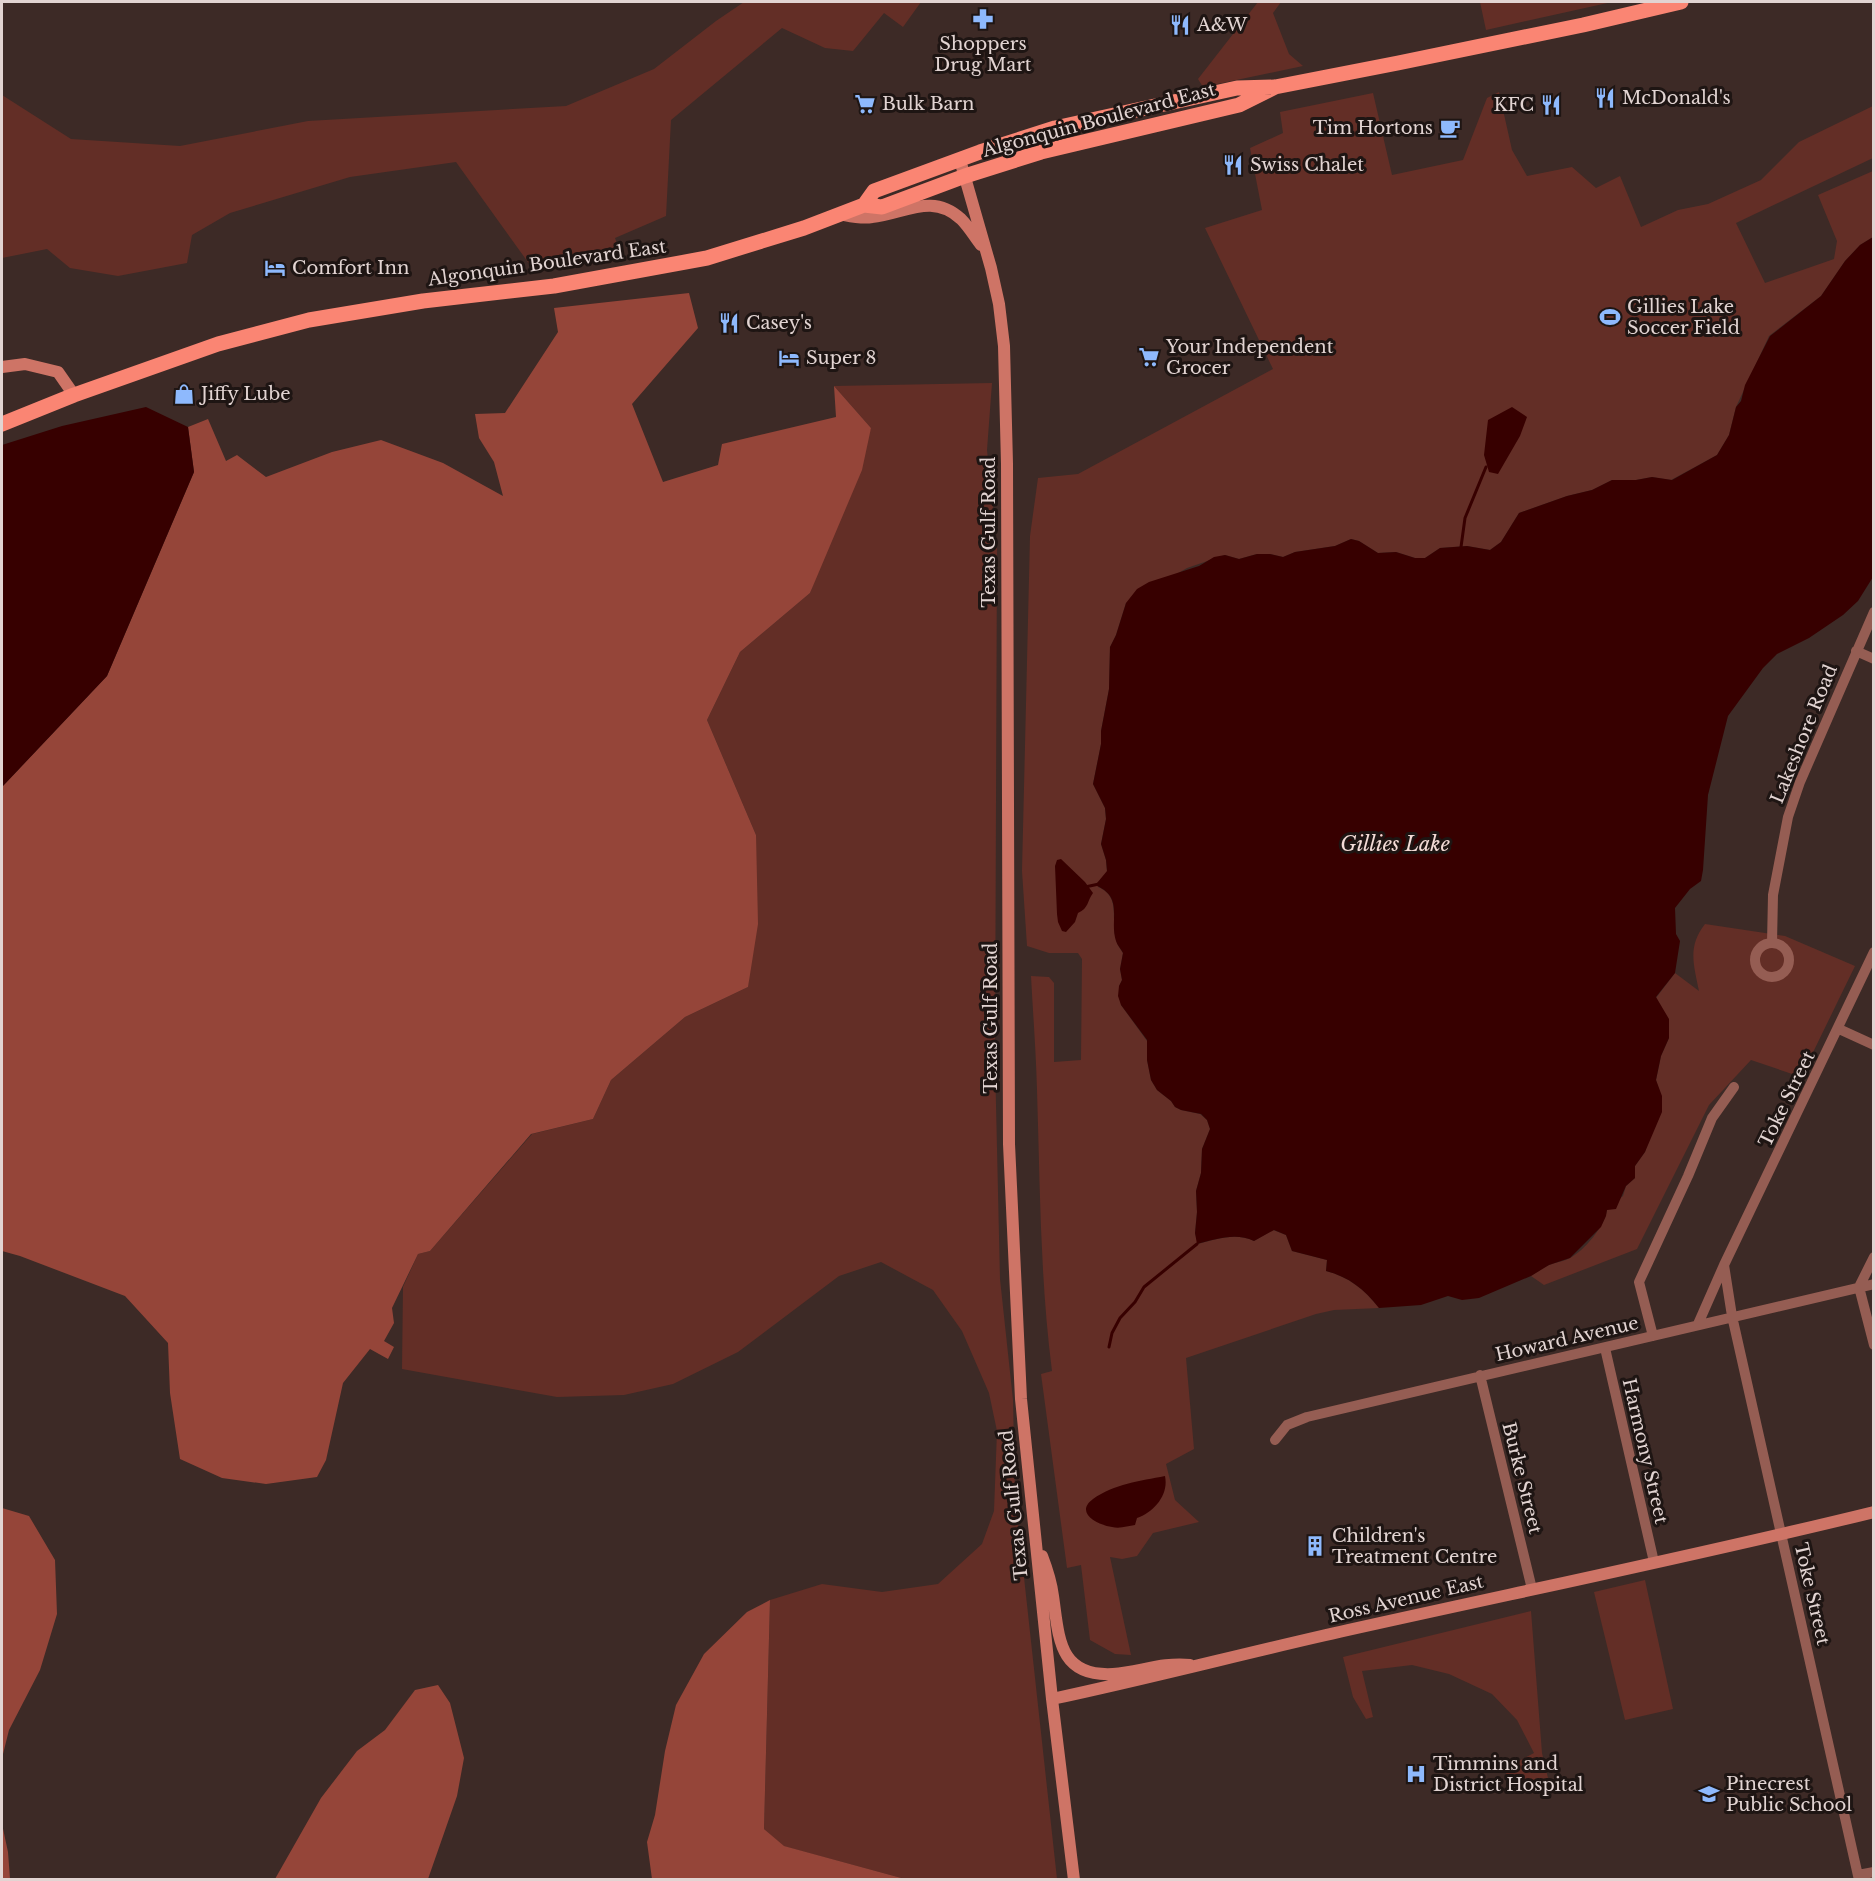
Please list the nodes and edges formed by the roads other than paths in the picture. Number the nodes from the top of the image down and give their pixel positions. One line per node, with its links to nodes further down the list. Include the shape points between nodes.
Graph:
1 (1681, 2): 2 (main road, Algonquin Boulevard East)
2 (1275, 87): 3 (main road, Algonquin Boulevard East, via 1237,88 1055,128); 4 (main road, Algonquin Boulevard East, via 1239,105 1041,152)
3 (959, 160): 4 (main road, Texas Gulf Road); 5 (main road, Algonquin Boulevard East, via 874,191)
4 (965, 176): 5 (main road, Algonquin Boulevard East, via 882,207); 7 (main road, Texas Gulf Road)
5 (864, 205): 6 (main road, Algonquin Boulevard East)
6 (840, 214): 7 (main road, via 873,217 921,205 949,210); 9 (main road, Algonquin Boulevard East, via 707,258 554,286 423,301 309,320 218,344)
7 (986, 250): 32 (main road, Texas Gulf Road, via 1004,346 1009,1144 1021,1399)
8 (2, 368): 9 (main road, via 26,364 58,372)
9 (74, 395): 10 (main road, Algonquin Boulevard East)
10 (2, 424)
11 (1874, 612): 12 (street, Lakeshore Road)
12 (1856, 651): 13 (street); 14 (street, Lakeshore Road, via 1788,817 1773,895)
13 (1874, 659)
14 (1772, 943)
15 (1874, 952): 16 (street, Toke Street)
16 (1839, 1029): 17 (street); 20 (street, Toke Street)
17 (1874, 1045)
18 (1734, 1088): 25 (street, via 1712,1118 1640,1282)
19 (1874, 1257): 22 (street)
20 (1724, 1265): 23 (street, Toke Street); 24 (street, Toke Street)
21 (1874, 1284): 22 (street, Howard Avenue)
22 (1859, 1287): 23 (street, Howard Avenue); 26 (street)
23 (1732, 1316): 24 (street, Howard Avenue); 31 (street, Toke Street)
24 (1698, 1324): 25 (street, Howard Avenue)
25 (1653, 1336): 27 (street, Howard Avenue)
26 (1874, 1345)
27 (1605, 1348): 28 (street, Howard Avenue); 33 (street, Harmony Street)
28 (1480, 1376): 29 (street, Howard Avenue, via 1307,1417 1287,1425); 34 (street, Burke Street)
29 (1275, 1440)
30 (1874, 1512): 31 (main road, Ross Avenue East)
31 (1782, 1534): 33 (main road, Ross Avenue East); 38 (street, Toke Street)
32 (1036, 1541): 35 (main road, via 1049,1575 1061,1645 1072,1662 1085,1671 1104,1674 1173,1663); 36 (main road, Texas Gulf Road)
33 (1654, 1562): 34 (main road, Ross Avenue East)
34 (1532, 1589): 35 (main road, Ross Avenue East)
35 (1202, 1666): 36 (main road, Ross Avenue East)
36 (1052, 1699): 39 (main road, Texas Gulf Road)
37 (1874, 1872): 38 (street)
38 (1859, 1877)
39 (1074, 1880)

